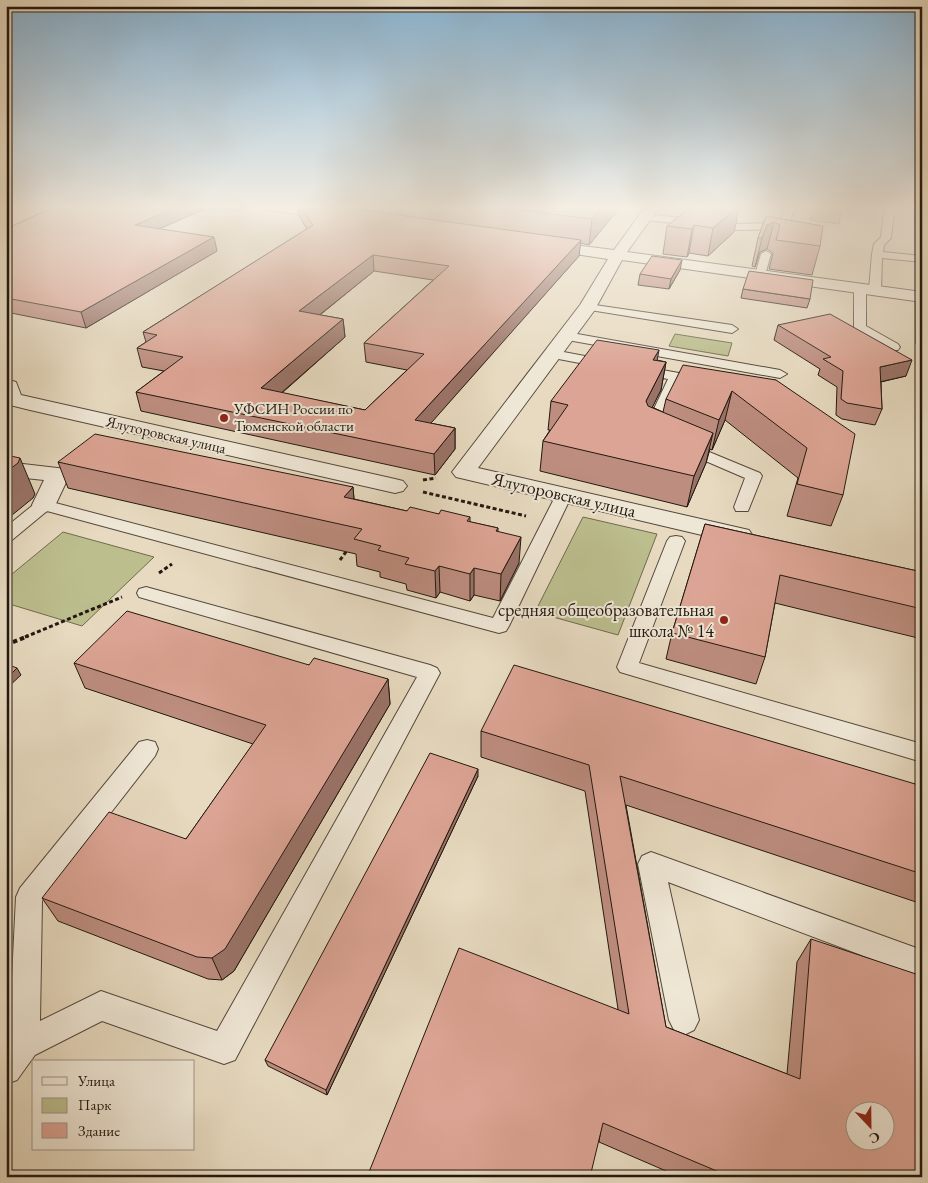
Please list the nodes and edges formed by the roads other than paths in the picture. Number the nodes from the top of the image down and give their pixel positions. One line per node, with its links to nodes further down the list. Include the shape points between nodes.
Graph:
1 (614, 261): 8 (street, Ялуторовская улица)
2 (656, 261): 5 (street)
3 (764, 261): 5 (lane)
4 (875, 261): 6 (lane)
5 (760, 275): 6 (street)
6 (868, 289): 7 (street); 12 (lane, via 860,328)
7 (922, 298): 11 (lane)
8 (588, 307): 9 (lane); 10 (street, Ялуторовская улица)
9 (732, 329)
10 (566, 336): 13 (street, Ялуторовская улица); 14 (lane)
11 (922, 343)
12 (894, 347)
13 (553, 354): 15 (lane); 20 (street, Ялуторовская улица, via 464,472)
14 (780, 374)
15 (676, 376): 16 (lane); 22 (lane, via 650,432 754,476)
16 (713, 384)
17 (8, 395): 19 (street, Ялуторовская улица, via 37,406)
18 (6, 468): 21 (street, via 58,474)
19 (395, 486)
20 (564, 495): 21 (lane, via 499,626); 24 (street, Ялуторовская улица)
21 (44, 505): 23 (lane)
22 (742, 507)
23 (6, 536)
24 (758, 540)
25 (676, 541): 28 (lane, via 627,668)
26 (142, 588): 31 (lane, via 430,673 224,1049 101,1006)
27 (147, 750): 31 (lane, via 29,897)
28 (922, 753)
29 (922, 964): 30 (lane, via 651,864)
30 (684, 1020)
31 (24, 1044): 32 (lane)
32 (6, 1069)

